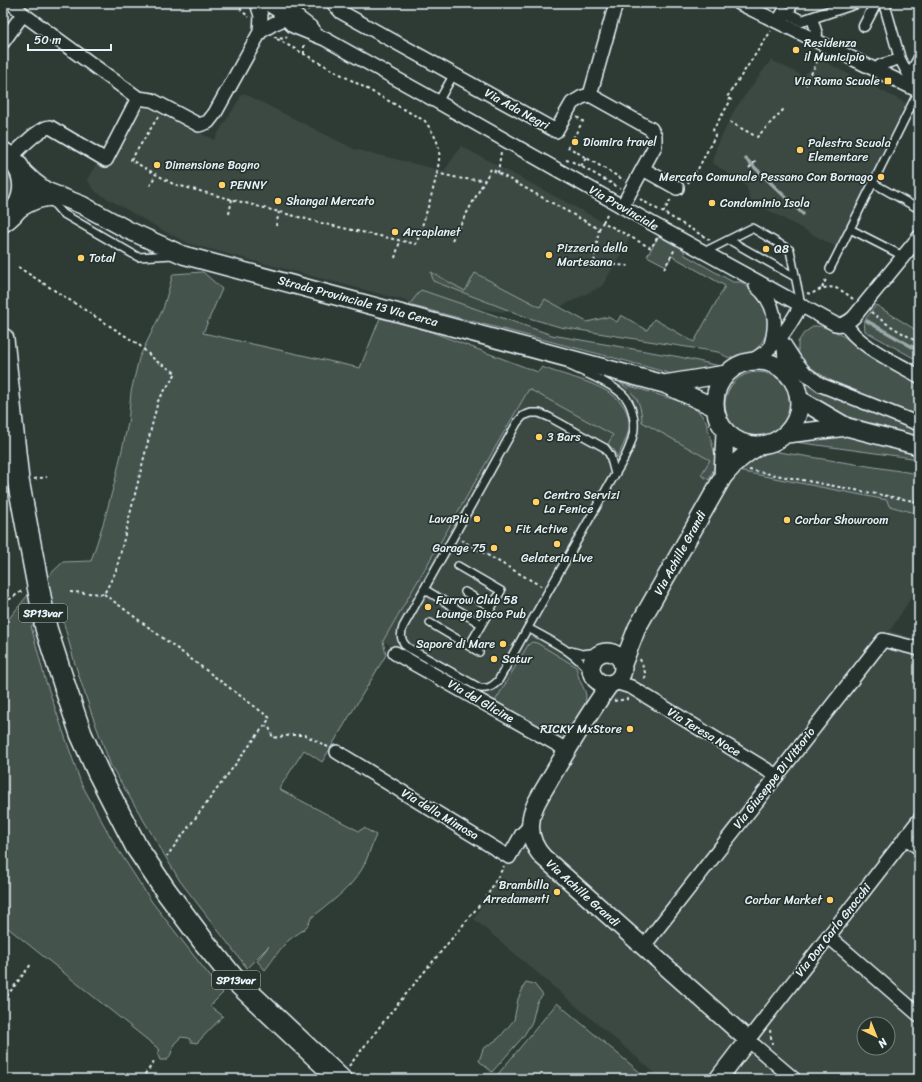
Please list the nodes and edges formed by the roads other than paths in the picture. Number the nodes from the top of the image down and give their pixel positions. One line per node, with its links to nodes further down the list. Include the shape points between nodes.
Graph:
1 (12, 3): 12 (street)
2 (257, 3): 17 (street)
3 (266, 3): 13 (street, Via Provinciale)
4 (286, 3): 18 (street, Via Provinciale, via 292,12)
5 (333, 3): 24 (street, Via Ada Negri, via 341,12)
6 (616, 3): 27 (street)
7 (739, 3): 15 (street)
8 (856, 3): 14 (street)
9 (876, 3): 16 (street)
10 (884, 3): 22 (street)
11 (794, 5): 15 (lane)
12 (23, 14): 20 (street); 28 (street)
13 (286, 18): 17 (street, via 273,24); 18 (street, Via Provinciale, via 296,27)
14 (812, 18): 15 (street, via 802,21); 19 (street)
15 (783, 20): 19 (street)
16 (864, 26)
17 (264, 33): 28 (street, via 208,122 196,125 152,100)
18 (325, 39): 29 (street, Via Provinciale)
19 (821, 39): 26 (street)
20 (3, 42)
21 (919, 58): 25 (street)
22 (900, 59): 23 (street); 25 (street)
23 (880, 65)
24 (454, 74): 27 (street, Via Ada Negri, via 556,131 572,103); 29 (lane)
25 (910, 76): 26 (street)
26 (919, 90): 32 (lane)
27 (590, 95): 31 (street, via 651,129 656,143)
28 (138, 98): 30 (street, via 106,160 50,127 40,131)
29 (438, 102): 35 (street, Via Provinciale)
30 (11, 160): 34 (street, Strada Provinciale 13 Via Cerca); 37 (main road, via 23,179 24,192 21,202)
31 (643, 169): 33 (street); 35 (street)
32 (873, 183): 36 (lane); 38 (lane)
33 (677, 188)
34 (54, 197): 37 (street, via 33,200); 50 (street, Strada Provinciale 13 Via Cerca, via 82,205 128,230 183,254)
35 (622, 207): 41 (street, Via Provinciale)
36 (919, 209)
37 (8, 219)
38 (850, 229): 42 (lane); 43 (lane)
39 (919, 237): 42 (street)
40 (729, 240): 41 (lane); 45 (lane); 45 (lane, via 752,228 790,250)
41 (703, 252): 44 (street, Via Provinciale)
42 (903, 256): 47 (street, via 854,317)
43 (830, 269)
44 (743, 274): 46 (street, Via Provinciale); 51 (street, via 770,302 775,330)
45 (795, 277): 46 (lane)
46 (801, 306): 47 (street, Via Provinciale, via 835,324); 48 (street)
47 (845, 323): 55 (street, via 866,345)
48 (785, 338): 51 (street); 54 (street, via 784,354); 59 (street, via 794,361 821,385)
49 (3, 340): 95 (main road, SP13var, via 18,480 51,646 81,734 104,785 137,848 166,891 234,978)
50 (534, 348): 56 (street, Strada Provinciale 13 Via Cerca); 65 (lane, via 600,380 625,396 633,414 635,427 629,449)
51 (770, 348): 52 (street)
52 (751, 361): 53 (street, Strada Provinciale 13 Via Cerca, via 738,365); 54 (street, Strada Provinciale 13 Via Cerca, via 769,362)
53 (726, 374): 56 (street, Strada Provinciale 13 Via Cerca); 58 (street, Strada Provinciale 13 Via Cerca, via 719,384)
54 (789, 375): 57 (street, Strada Provinciale 13 Via Cerca, via 796,386)
55 (919, 376)
56 (664, 384): 58 (street, Strada Provinciale 13 Via Cerca)
57 (799, 399): 60 (street); 62 (street, Strada Provinciale 13 Via Cerca, via 794,424)
58 (714, 407): 61 (street)
59 (919, 424)
60 (847, 427): 62 (street); 64 (street)
61 (725, 432): 63 (street, via 746,445); 66 (street, Via Achille Grandi)
62 (786, 434): 63 (street, via 774,442)
63 (759, 446): 66 (street, Via Achille Grandi, via 737,460)
64 (919, 446)
65 (615, 474): 68 (lane, via 610,455 605,448 539,413 523,416 517,422); 73 (lane)
66 (723, 477): 74 (street, Via Achille Grandi)
67 (458, 566): 70 (lane, via 501,591)
68 (424, 589): 72 (lane); 73 (lane, via 403,627 402,642 480,688 487,689 498,681)
69 (465, 592): 70 (lane)
70 (492, 607): 72 (lane)
71 (430, 624): 75 (lane)
72 (482, 624): 75 (lane)
73 (528, 628): 77 (lane)
74 (638, 628): 80 (street, via 629,638); 81 (street, Via Achille Grandi)
75 (468, 646): 79 (lane)
76 (919, 649): 86 (street, Via Giuseppe Di Vittorio, via 883,640)
77 (566, 650): 80 (lane, via 582,654); 82 (lane, via 578,658)
78 (395, 652): 84 (street, Via del Glicine)
79 (479, 652)
80 (604, 652): 81 (street, via 617,655); 82 (street, via 592,660)
81 (617, 675): 82 (street, via 600,682); 83 (street, Via Achille Grandi); 86 (street, Via Teresa Noce, via 634,689)
82 (593, 676): 83 (street)
83 (592, 709): 84 (street, Via Achille Grandi)
84 (567, 750): 88 (street, Via Achille Grandi, via 538,800 532,813)
85 (337, 752): 88 (street, Via della Mimosa, via 509,857 522,834)
86 (777, 776): 92 (street, Via Giuseppe Di Vittorio)
87 (919, 820): 89 (street, Via Don Carlo Gnocchi)
88 (531, 825): 92 (street, Via Achille Grandi, via 534,844 543,857)
89 (906, 837): 90 (street); 91 (street, Via Don Carlo Gnocchi)
90 (919, 848)
91 (828, 936): 93 (street); 94 (street, Via Don Carlo Gnocchi)
92 (643, 947): 94 (street, Via Achille Grandi)
93 (919, 1015)
94 (748, 1040): 96 (street); 97 (street)
95 (340, 1079)
96 (718, 1079)
97 (794, 1079)

